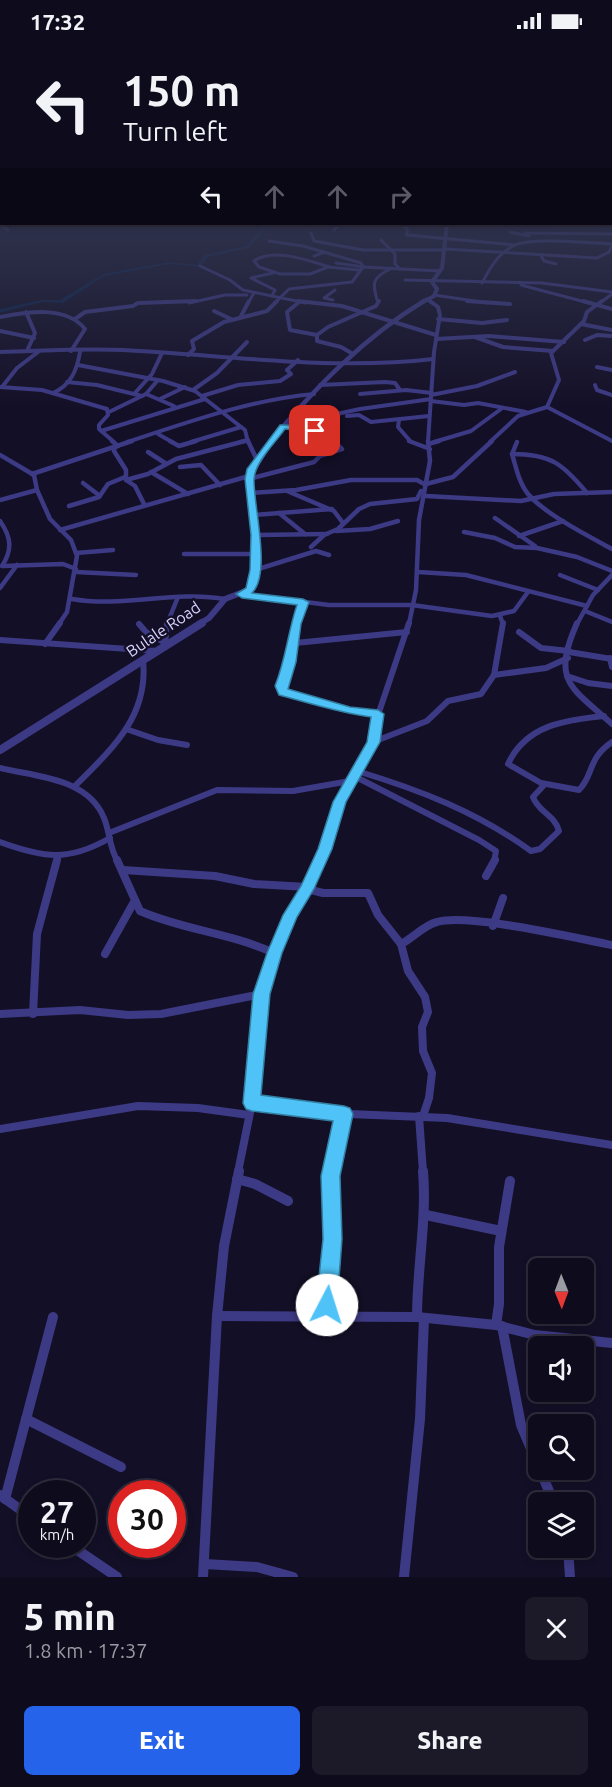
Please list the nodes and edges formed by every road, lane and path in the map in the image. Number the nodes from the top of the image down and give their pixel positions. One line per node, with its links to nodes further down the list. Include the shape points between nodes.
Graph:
1 (203, 268): 20 (street)
2 (261, 268): 12 (street)
3 (328, 268): 10 (street)
4 (350, 268): 5 (street)
5 (362, 268): 6 (street); 23 (street, via 352,281 291,288)
6 (392, 268): 9 (street); 32 (street, via 378,275 374,286 379,303)
7 (441, 268): 11 (street)
8 (490, 268): 16 (street)
9 (400, 269): 11 (street)
10 (319, 270): 12 (street, via 298,275); 13 (street)
11 (440, 271): 15 (street)
12 (276, 273): 22 (street, via 251,278 275,290)
13 (351, 274)
14 (405, 280): 15 (street)
15 (434, 280): 16 (street); 21 (street)
16 (482, 283): 17 (street)
17 (509, 284): 19 (street, via 547,283); 27 (street)
18 (335, 290): 28 (street, via 324,298)
19 (612, 293): 27 (street)
20 (253, 294): 22 (street); 34 (street); 35 (street, via 189,303 138,303 84,312)
21 (434, 295): 24 (street); 26 (street)
22 (272, 296): 23 (street)
23 (280, 298): 25 (street); 34 (street, via 267,311)
24 (426, 299): 37 (street, via 438,308); 39 (street)
25 (299, 302): 28 (street); 43 (street, via 287,312 290,330)
26 (510, 304)
27 (596, 304): 29 (street); 40 (street)
28 (347, 308): 32 (street)
29 (612, 309)
30 (214, 311): 36 (street)
31 (26, 312): 33 (street); 35 (street); 47 (street)
32 (363, 314): 39 (street); 43 (street, via 328,327)
33 (0, 317)
34 (240, 318): 36 (street)
35 (75, 319): 53 (street, via 85,330)
36 (234, 320): 59 (street, via 192,341 194,349)
37 (438, 320): 38 (street); 45 (street)
38 (507, 320)
39 (392, 323): 45 (street); 58 (street, via 373,334)
40 (581, 324): 41 (street); 50 (street)
41 (612, 330)
42 (0, 331): 47 (street)
43 (318, 335): 58 (street, via 318,341)
44 (612, 336): 48 (street)
45 (436, 337): 46 (street); 61 (street)
46 (475, 337): 50 (street); 54 (street, via 503,347)
47 (34, 338): 51 (street)
48 (585, 340)
49 (247, 342): 60 (street)
50 (564, 342): 54 (street)
51 (27, 351): 52 (street); 55 (street)
52 (39, 351): 53 (street); 73 (street)
53 (71, 351): 56 (street)
54 (553, 351): 87 (street, via 560,380)
55 (0, 352)
56 (80, 352): 57 (street); 64 (street)
57 (162, 353): 59 (street); 68 (street)
58 (353, 354): 63 (street)
59 (188, 355): 60 (street)
60 (232, 357): 62 (street); 75 (street)
61 (433, 359): 63 (street); 84 (street)
62 (298, 360): 63 (street); 83 (street, via 283,380 238,385)
63 (341, 364): 71 (street)
64 (78, 365): 68 (street); 70 (street)
65 (597, 367): 66 (street)
66 (612, 370)
67 (515, 372): 84 (street)
68 (148, 379): 69 (street); 78 (street)
69 (158, 380): 74 (street); 81 (street)
70 (67, 382): 77 (street); 78 (street)
71 (320, 385): 76 (street, via 385,382 395,383); 79 (street)
72 (595, 385): 82 (street, via 597,391)
73 (1, 387): 77 (street)
74 (185, 387): 75 (street); 85 (street)
75 (193, 390): 83 (street)
76 (400, 390): 80 (street); 84 (street)
77 (53, 393): 89 (street)
78 (134, 394): 81 (street)
79 (314, 394): 90 (street, via 281,397); 95 (street)
80 (360, 394)
81 (144, 395): 85 (street); 89 (street)
82 (612, 395)
83 (204, 397): 86 (street); 90 (street)
84 (431, 397): 88 (street); 92 (street); 93 (street)
85 (160, 399): 86 (street)
86 (174, 406): 97 (street)
87 (548, 408): 91 (street); 100 (street)
88 (501, 409): 91 (street); 103 (street, via 473,430)
89 (109, 412): 97 (street, via 99,425)
90 (224, 412): 96 (street); 98 (street)
91 (526, 412): 115 (street, via 508,423 453,477)
92 (429, 416): 94 (street); 103 (street)
93 (319, 418): 94 (street, via 355,414 370,422); 95 (street)
94 (399, 420): 103 (street, via 398,427 410,442)
95 (284, 426): 107 (street); 113 (street, via 311,429 342,449 321,455 314,462)
96 (242, 427): 98 (street, via 179,446); 99 (street)
97 (101, 431): 102 (street)
98 (158, 434): 102 (street)
99 (248, 440): 107 (street); 108 (street)
100 (612, 441)
101 (517, 442): 105 (street)
102 (117, 446): 111 (street); 112 (street, via 114,451)
103 (429, 446): 115 (street)
104 (148, 452): 108 (street)
105 (512, 454): 121 (street, via 546,455 569,472); 125 (street, via 522,484)
106 (0, 455): 111 (street)
107 (257, 460): 113 (street)
108 (165, 464): 110 (street)
109 (180, 466): 116 (street, via 201,465)
110 (151, 472): 112 (street); 122 (street)
111 (33, 474): 117 (street)
112 (126, 478): 123 (street, via 108,484); 127 (street)
113 (249, 478): 116 (street); 120 (street)
114 (83, 483): 123 (street)
115 (425, 484): 118 (street, via 417,480 352,480); 136 (street, via 417,499 370,504); 157 (street, via 418,520)
116 (220, 485): 122 (street)
117 (37, 490): 126 (street); 137 (street, via 51,522)
118 (287, 491): 120 (street); 129 (street, via 297,499)
119 (612, 492): 121 (street)
120 (252, 493): 131 (street)
121 (586, 493): 125 (street)
122 (188, 494): 127 (street)
123 (100, 496): 128 (street)
124 (426, 496): 125 (street, via 472,500)
125 (536, 498): 135 (street)
126 (0, 500)
127 (144, 504): 137 (street)
128 (69, 506)
129 (332, 509): 130 (street); 136 (street)
130 (279, 513): 131 (street); 140 (street)
131 (253, 514): 142 (street)
132 (495, 518): 143 (street)
133 (0, 521): 153 (street, via 12,546)
134 (398, 521): 138 (street, via 367,530)
135 (563, 521): 143 (street); 146 (street)
136 (343, 524): 138 (street)
137 (60, 530): 148 (street, via 73,543)
138 (336, 531): 141 (street)
139 (464, 532): 145 (street, via 495,538 515,548)
140 (305, 534): 141 (street); 142 (street)
141 (327, 534): 144 (street)
142 (256, 535): 149 (street)
143 (519, 536): 145 (street)
144 (311, 548)
145 (537, 548): 156 (street, via 577,557)
146 (612, 549)
147 (113, 550): 148 (street)
148 (76, 553): 154 (street)
149 (255, 554): 150 (street); 155 (street)
150 (184, 555)
151 (329, 555): 155 (street, via 316,551)
152 (17, 565): 153 (street); 154 (street, via 63,564); 161 (street)
153 (2, 567)
154 (76, 570): 158 (street); 166 (street)
155 (255, 570): 164 (street, via 250,589)
156 (612, 571)
157 (418, 572): 163 (street, via 455,573); 169 (street)
158 (136, 575)
159 (560, 575): 162 (street)
160 (612, 575): 162 (street)
161 (0, 588)
162 (597, 590): 170 (street)
163 (528, 592): 170 (street); 171 (street, via 514,611)
164 (242, 594): 167 (street, Bulale Road); 168 (street)
165 (178, 597): 166 (street, via 118,603); 167 (street); 179 (street, via 167,623)
166 (72, 599): 178 (street, via 68,612)
167 (225, 599): 179 (street, Bulale Road, via 209,618)
168 (303, 602): 169 (street, via 335,606); 177 (street)
169 (412, 605): 171 (street); 174 (street)
170 (586, 608): 172 (street); 181 (street, via 575,628)
171 (500, 616): 187 (street, via 503,624)
172 (612, 622)
173 (139, 624): 179 (street)
174 (407, 632): 177 (street); 189 (street)
175 (519, 632): 181 (street, via 541,648)
176 (0, 640): 178 (street)
177 (295, 643): 189 (street, via 281,686 283,692)
178 (45, 644): 180 (street)
179 (165, 644): 180 (street, Bulale Road)
180 (157, 651): 183 (street, Bulale Road)
181 (569, 654): 182 (street); 185 (street); 186 (street)
182 (611, 657): 184 (street)
183 (143, 660): 192 (street, via 145,687); 196 (street, Bulale Road)
184 (612, 667)
185 (546, 668): 186 (street); 187 (street)
186 (567, 673): 188 (street, via 588,683); 190 (street, via 573,690)
187 (494, 675): 193 (street, via 481,694 448,701 427,721)
188 (612, 686)
189 (378, 714): 193 (street)
190 (603, 716): 191 (street); 199 (street, via 558,723 530,732 521,740 508,764)
191 (612, 724)
192 (126, 729): 195 (street); 200 (street)
193 (374, 742): 198 (street)
194 (612, 742): 199 (street, via 592,761 583,788)
195 (187, 746)
196 (0, 750)
197 (0, 768): 200 (street)
198 (354, 776): 199 (street, via 428,792 499,827 531,851 540,849 559,831 557,821 532,798); 201 (street, via 293,791 217,790); 205 (street, via 381,794 496,851); 206 (street, via 339,802 325,849)
199 (545, 784)
200 (75, 786): 201 (street, via 95,800)
201 (110, 835): 203 (street, via 81,854); 204 (street, via 113,854)
202 (0, 842): 203 (street)
203 (57, 857): 216 (street, via 37,926 32,966)
204 (123, 870): 206 (street); 208 (street)
205 (486, 876)
206 (307, 888): 210 (street, via 323,893 368,893 378,915); 212 (street)
207 (502, 898): 209 (street)
208 (134, 902): 212 (street, via 149,916 248,940); 213 (street)
209 (493, 926): 210 (street, via 439,921); 211 (street)
210 (401, 944): 220 (street, via 408,971 422,988 428,1008 422,1039 432,1073 429,1098)
211 (612, 945)
212 (274, 953): 214 (street)
213 (105, 954)
214 (261, 994): 216 (street, via 161,1014 80,1010); 217 (street)
215 (0, 1014): 216 (street)
216 (33, 1014)
217 (252, 1103): 218 (street); 219 (street)
218 (344, 1114): 220 (street); 230 (street, via 330,1176 332,1239)
219 (249, 1115): 221 (street, via 138,1106); 223 (street)
220 (421, 1116): 222 (street); 226 (street)
221 (0, 1129)
222 (612, 1145)
223 (237, 1179): 225 (street); 228 (street, via 224,1246)
224 (510, 1181): 227 (street)
225 (288, 1201)
226 (426, 1215): 227 (street); 231 (street, via 417,1286)
227 (501, 1230): 232 (street)
228 (217, 1316): 230 (street); 241 (street)
229 (53, 1317): 234 (street)
230 (326, 1317): 231 (street)
231 (420, 1317): 232 (street); 244 (street, via 420,1419)
232 (499, 1326): 233 (street, via 546,1337); 236 (street, via 521,1425)
233 (612, 1343)
234 (26, 1419): 235 (street); 237 (street)
235 (121, 1467)
236 (549, 1492)
237 (3, 1497): 238 (street)
238 (18, 1508)
239 (89, 1558): 242 (street)
240 (569, 1558): 245 (street)
241 (204, 1571): 243 (street, via 257,1567)
242 (117, 1577)
243 (293, 1577)
244 (404, 1577)
245 (570, 1577)

